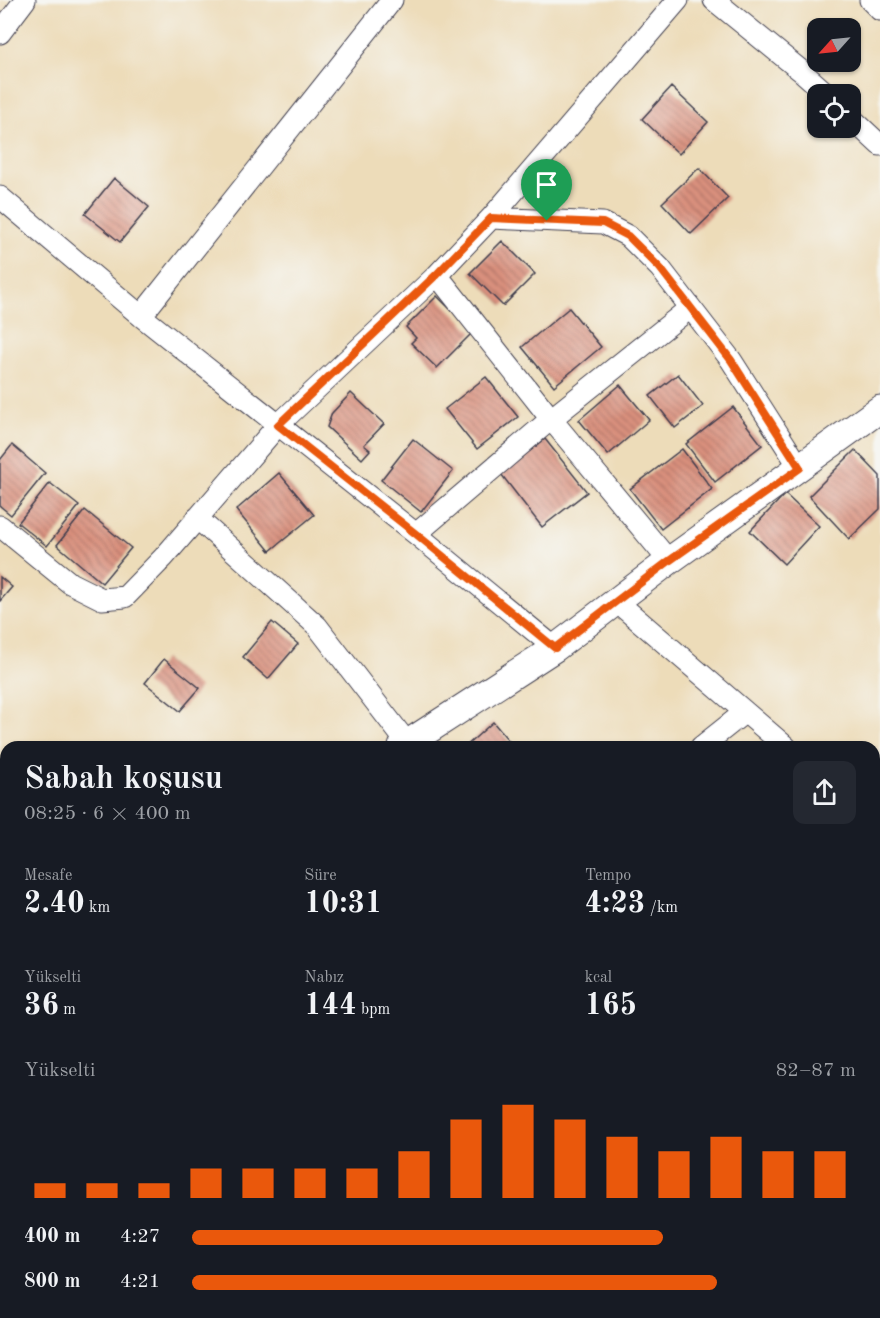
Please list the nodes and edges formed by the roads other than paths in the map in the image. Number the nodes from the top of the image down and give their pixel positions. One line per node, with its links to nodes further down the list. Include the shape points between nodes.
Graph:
1 (25, 0): 7 (street)
2 (392, 0): 15 (street)
3 (678, 0): 12 (street)
4 (714, 0): 8 (street)
5 (870, 0): 6 (street)
6 (880, 10)
7 (0, 33)
8 (815, 84)
9 (861, 127): 10 (street)
10 (880, 145)
11 (0, 197): 15 (street)
12 (491, 218): 13 (street); 14 (street, via 603,223 628,236 660,268)
13 (436, 275): 17 (street); 18 (street)
14 (690, 308): 17 (street); 19 (street, via 731,360)
15 (141, 316): 18 (street)
16 (880, 409): 19 (street)
17 (551, 419): 22 (street); 23 (street)
18 (278, 425): 20 (street); 22 (street)
19 (800, 468): 23 (street)
20 (197, 518): 21 (street, via 125,597 102,599 70,583); 27 (street, via 317,626)
21 (0, 526)
22 (416, 534): 25 (street)
23 (669, 561): 24 (street)
24 (617, 602): 25 (street); 26 (street)
25 (555, 648): 28 (street)
26 (745, 712): 29 (street); 30 (street)
27 (402, 741)
28 (411, 741)
29 (709, 741)
30 (779, 741)

